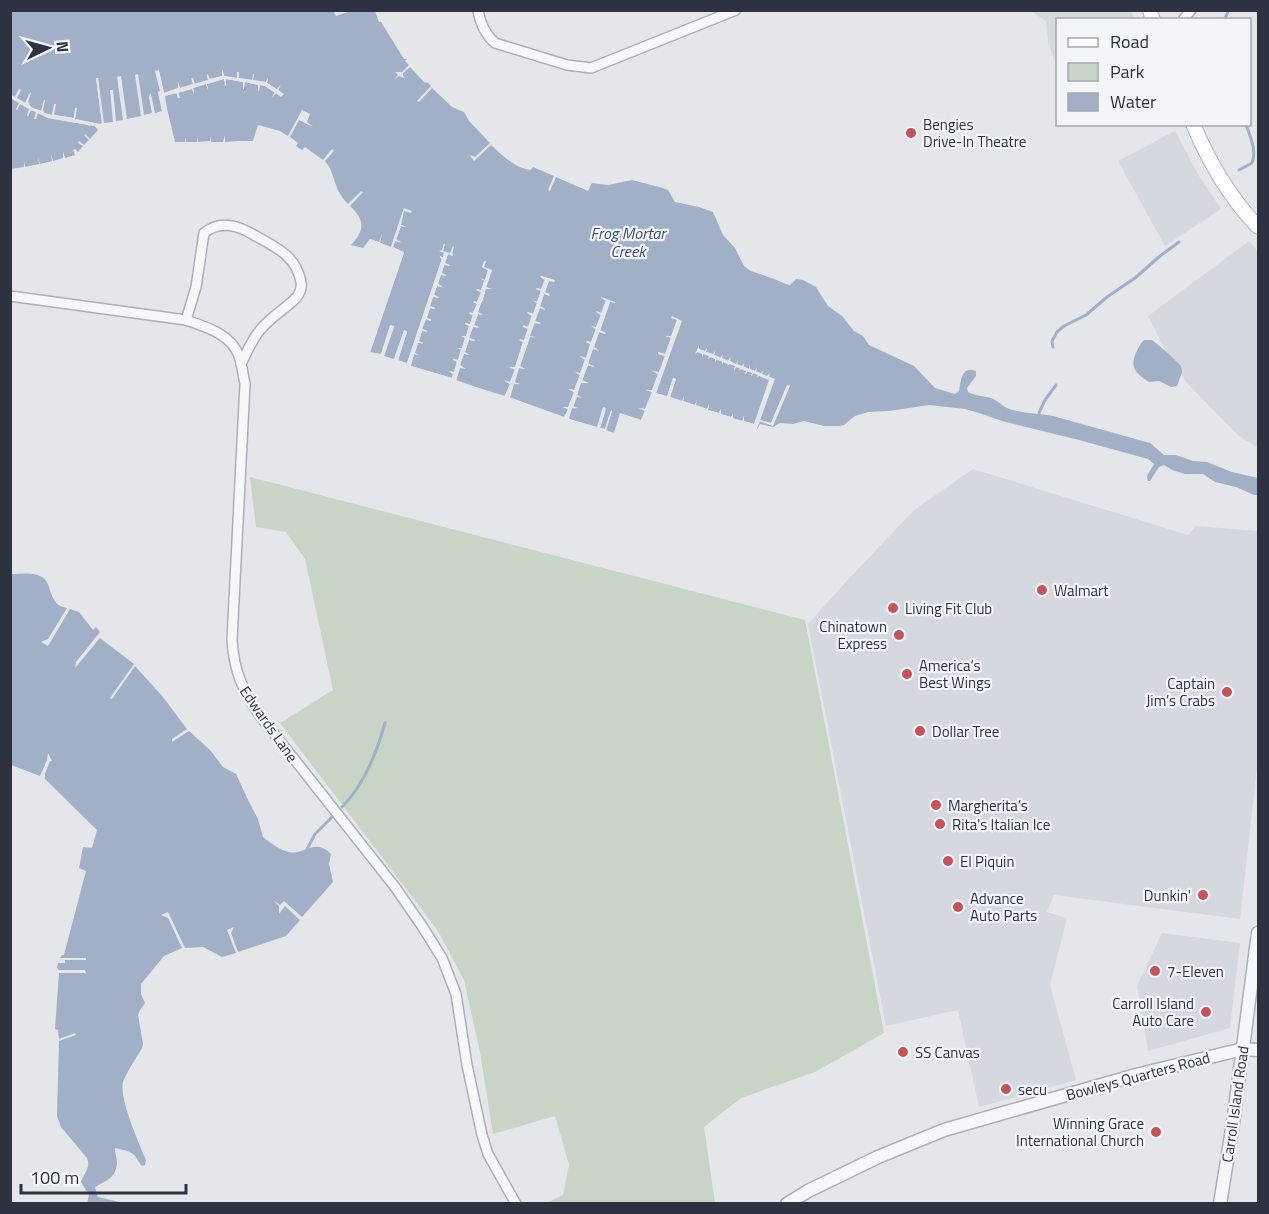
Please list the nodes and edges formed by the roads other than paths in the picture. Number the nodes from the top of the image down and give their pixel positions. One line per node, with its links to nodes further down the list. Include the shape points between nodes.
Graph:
1 (478, 10): 2 (street, via 481,24 495,43 567,65 591,68)
2 (736, 10)
3 (1194, 126): 4 (main road, via 1224,183)
4 (1258, 227)
5 (10, 296): 6 (street, Edwards Lane)
6 (186, 320): 7 (street, Edwards Lane, via 223,336); 7 (street, via 196,287 204,233 213,226 247,231 288,255 299,274 299,295 263,327)
7 (241, 364): 11 (street, Edwards Lane, via 245,384 232,640 240,682 261,717 395,887 442,958 456,994 482,1136)
8 (1258, 933): 9 (street, Carroll Island Road)
9 (1243, 1049): 10 (street, Bowleys Quarters Road); 12 (street, Bowleys Quarters Road, via 944,1130 878,1157); 13 (street, Carroll Island Road)
10 (1258, 1050)
11 (516, 1203)
12 (786, 1203)
13 (1220, 1203)

